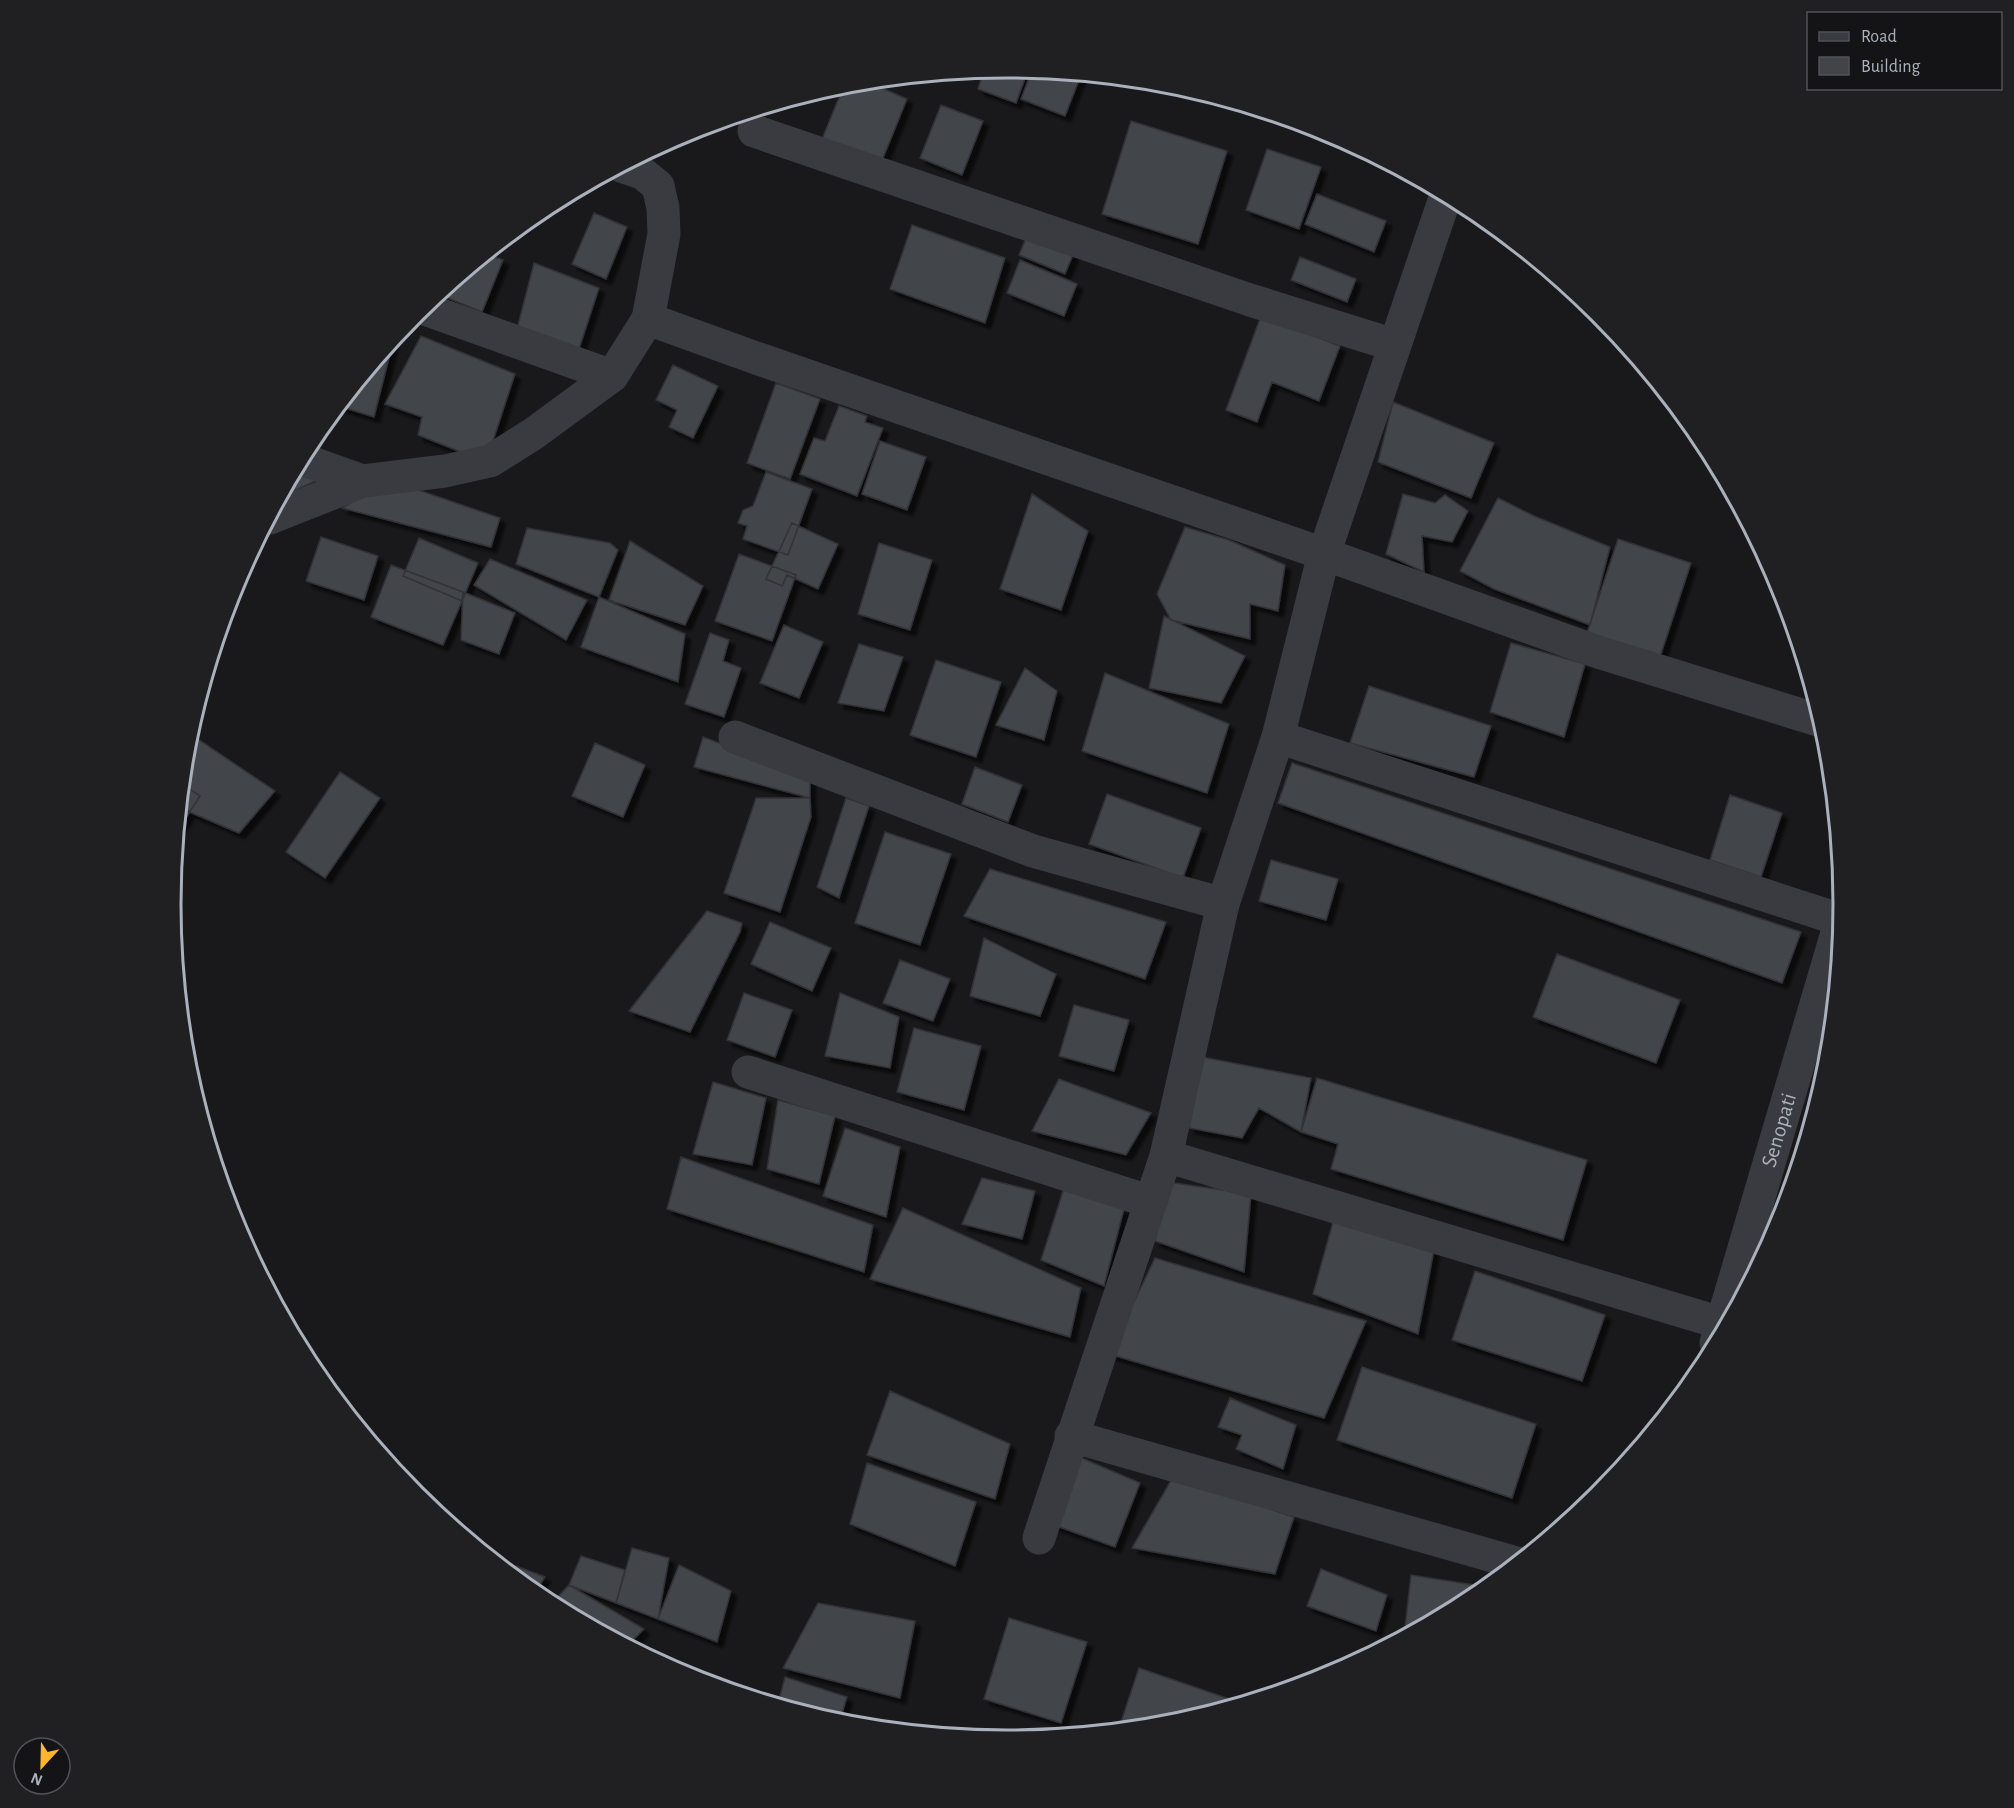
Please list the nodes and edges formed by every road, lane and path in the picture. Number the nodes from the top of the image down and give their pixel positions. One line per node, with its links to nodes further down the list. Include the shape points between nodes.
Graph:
1 (754, 131): 6 (street)
2 (631, 169): 5 (street, via 658,186 663,208 664,234)
3 (1443, 203): 6 (street)
4 (432, 312): 7 (street)
5 (648, 319): 7 (street); 11 (street)
6 (1394, 345): 11 (street)
7 (612, 376): 9 (street, via 490,461)
8 (310, 462): 9 (street)
9 (363, 481): 10 (street)
10 (279, 514)
11 (1324, 554): 12 (street, via 1598,652); 14 (street)
12 (1811, 718)
13 (735, 737): 15 (street, via 1033,851)
14 (1278, 737): 15 (street); 16 (street)
15 (1223, 904): 19 (street)
16 (1833, 915)
17 (1831, 954): 21 (street, Senopati)
18 (748, 1072): 20 (street)
19 (1166, 1156): 20 (street); 22 (street)
20 (1151, 1202): 23 (street)
21 (1724, 1314)
22 (1713, 1331)
23 (1071, 1436): 24 (street); 25 (street)
24 (1039, 1538)
25 (1508, 1560)

